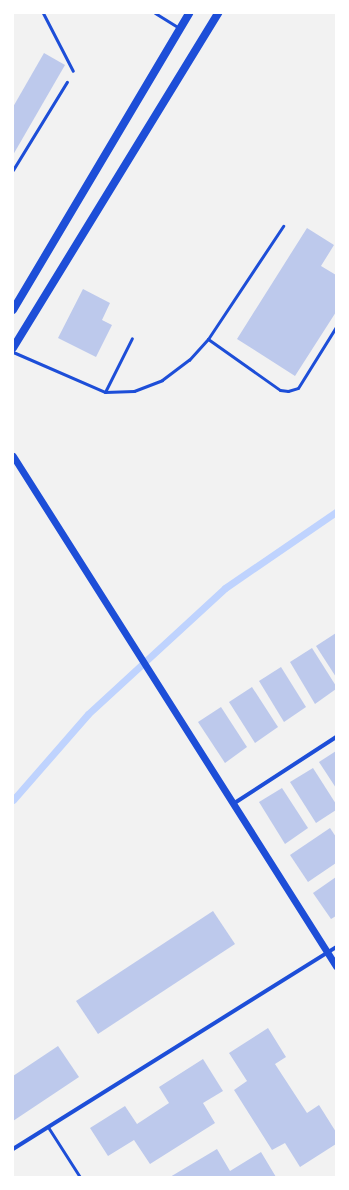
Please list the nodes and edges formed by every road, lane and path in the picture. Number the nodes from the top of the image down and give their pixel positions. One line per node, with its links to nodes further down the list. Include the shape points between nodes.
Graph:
1 (43, 13): 6 (lane)
2 (155, 13): 5 (lane)
3 (189, 13): 5 (main road)
4 (218, 13): 13 (main road)
5 (180, 28): 9 (main road)
6 (73, 71): 7 (path)
7 (13, 170)
8 (283, 226): 12 (lane)
9 (13, 310)
10 (336, 327): 12 (lane, via 298,388 288,391 280,390)
11 (132, 338): 15 (lane)
12 (208, 339): 15 (lane, via 189,360 162,380 134,391)
13 (13, 348)
14 (13, 352): 15 (lane)
15 (105, 392)
16 (13, 456): 18 (street)
17 (336, 737): 18 (street)
18 (233, 804): 20 (street)
19 (336, 947): 20 (street)
20 (327, 952): 21 (street); 22 (street)
21 (336, 966)
22 (48, 1127): 23 (street); 24 (lane)
23 (13, 1149)
24 (80, 1177)

